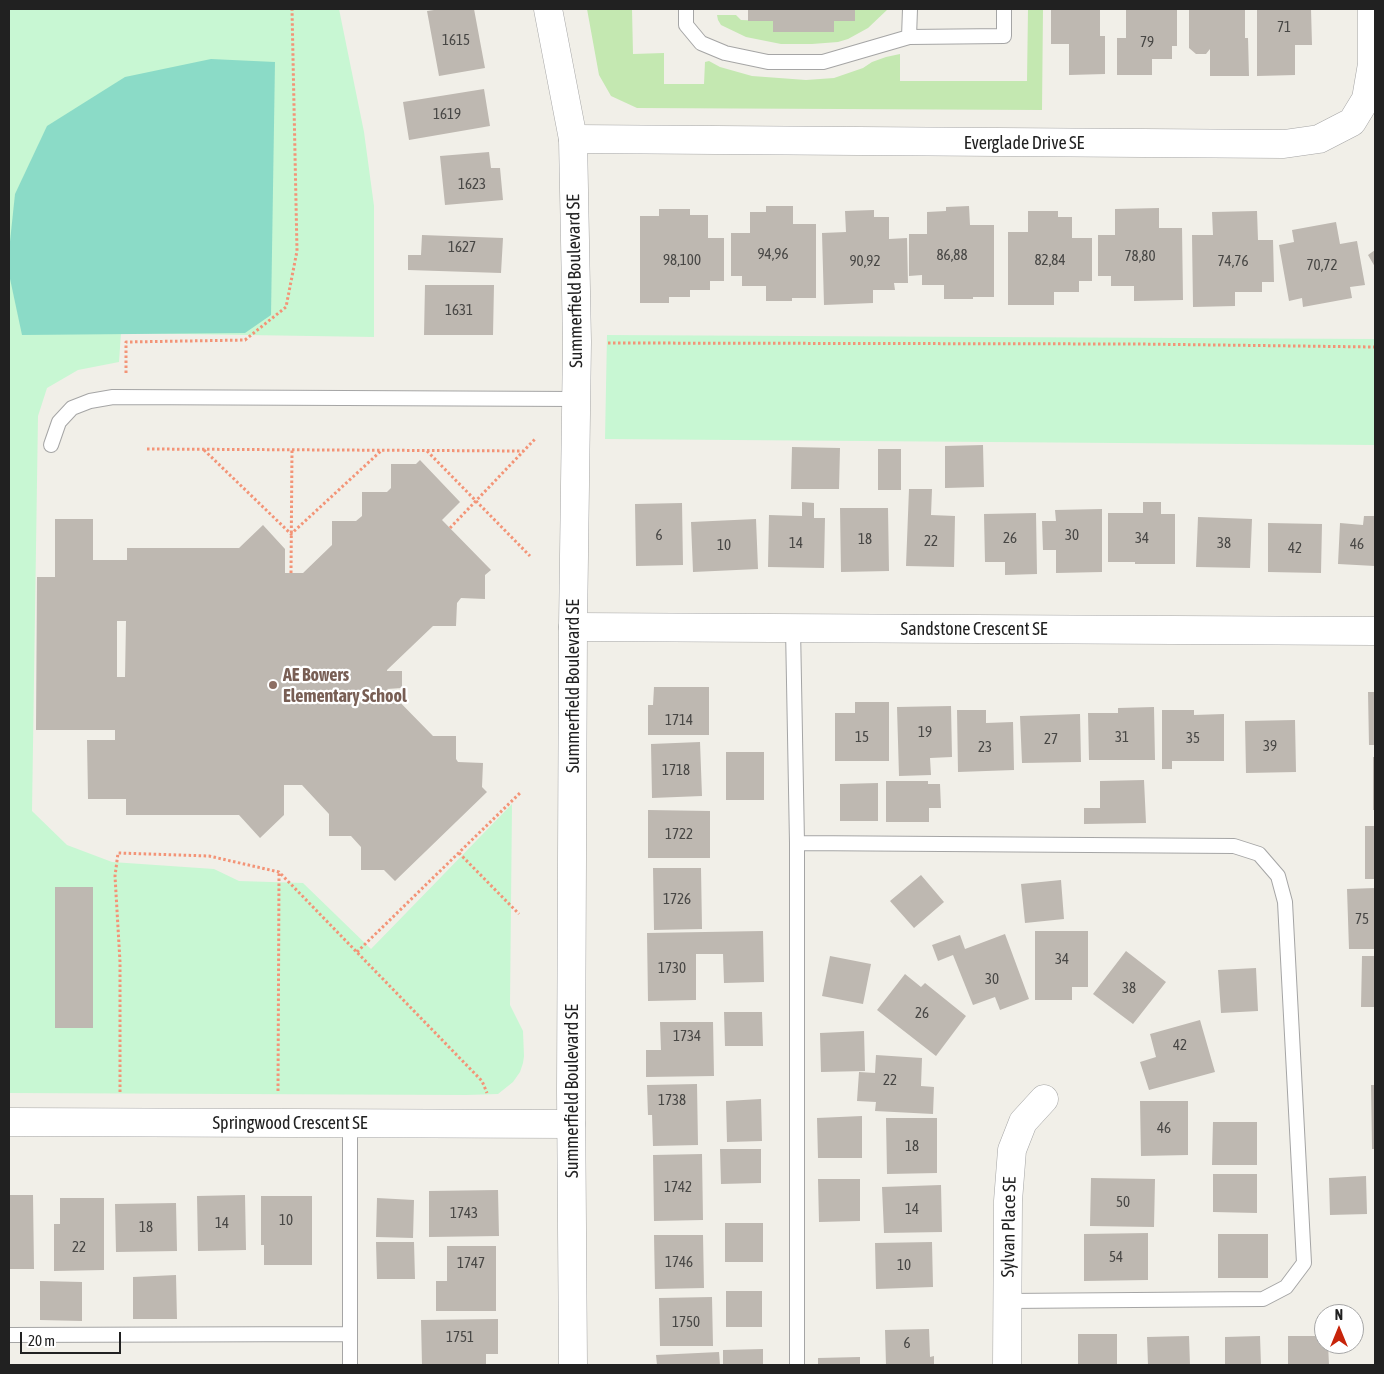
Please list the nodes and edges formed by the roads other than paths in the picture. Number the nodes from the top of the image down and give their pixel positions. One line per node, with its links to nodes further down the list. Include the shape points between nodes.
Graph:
1 (548, 9): 7 (street, Summerfield Boulevard SE)
2 (686, 9): 6 (lane, via 686,25 700,43 725,53 768,62 823,62)
3 (910, 9): 6 (lane)
4 (1004, 9): 6 (lane, via 1004,36)
5 (1372, 9): 7 (street, Everglade Drive SE, via 1372,64 1366,99 1352,122 1319,139 1284,144)
6 (909, 37)
7 (573, 139): 8 (street, Summerfield Boulevard SE)
8 (576, 398): 9 (lane, via 112,397 72,408 58,422); 10 (street, Summerfield Boulevard SE)
9 (52, 445)
10 (573, 627): 11 (street, Sandstone Crescent SE); 17 (street, Summerfield Boulevard SE)
11 (793, 628): 12 (street, Sandstone Crescent SE); 13 (lane)
12 (1375, 631)
13 (797, 843): 18 (lane, via 1234,846 1259,854 1278,876 1285,902 1304,1263 1286,1287 1263,1299); 23 (lane)
14 (1044, 1099): 18 (street, Sylvan Place SE, via 1023,1122 1012,1150)
15 (9, 1122): 16 (street, Springwood Crescent SE)
16 (350, 1123): 17 (street, Springwood Crescent SE); 19 (lane)
17 (571, 1124): 22 (street, Summerfield Boulevard SE)
18 (1007, 1301): 24 (street, Sylvan Place SE)
19 (350, 1334): 20 (lane); 21 (lane)
20 (9, 1335)
21 (350, 1365)
22 (573, 1365)
23 (797, 1365)
24 (1007, 1365)

